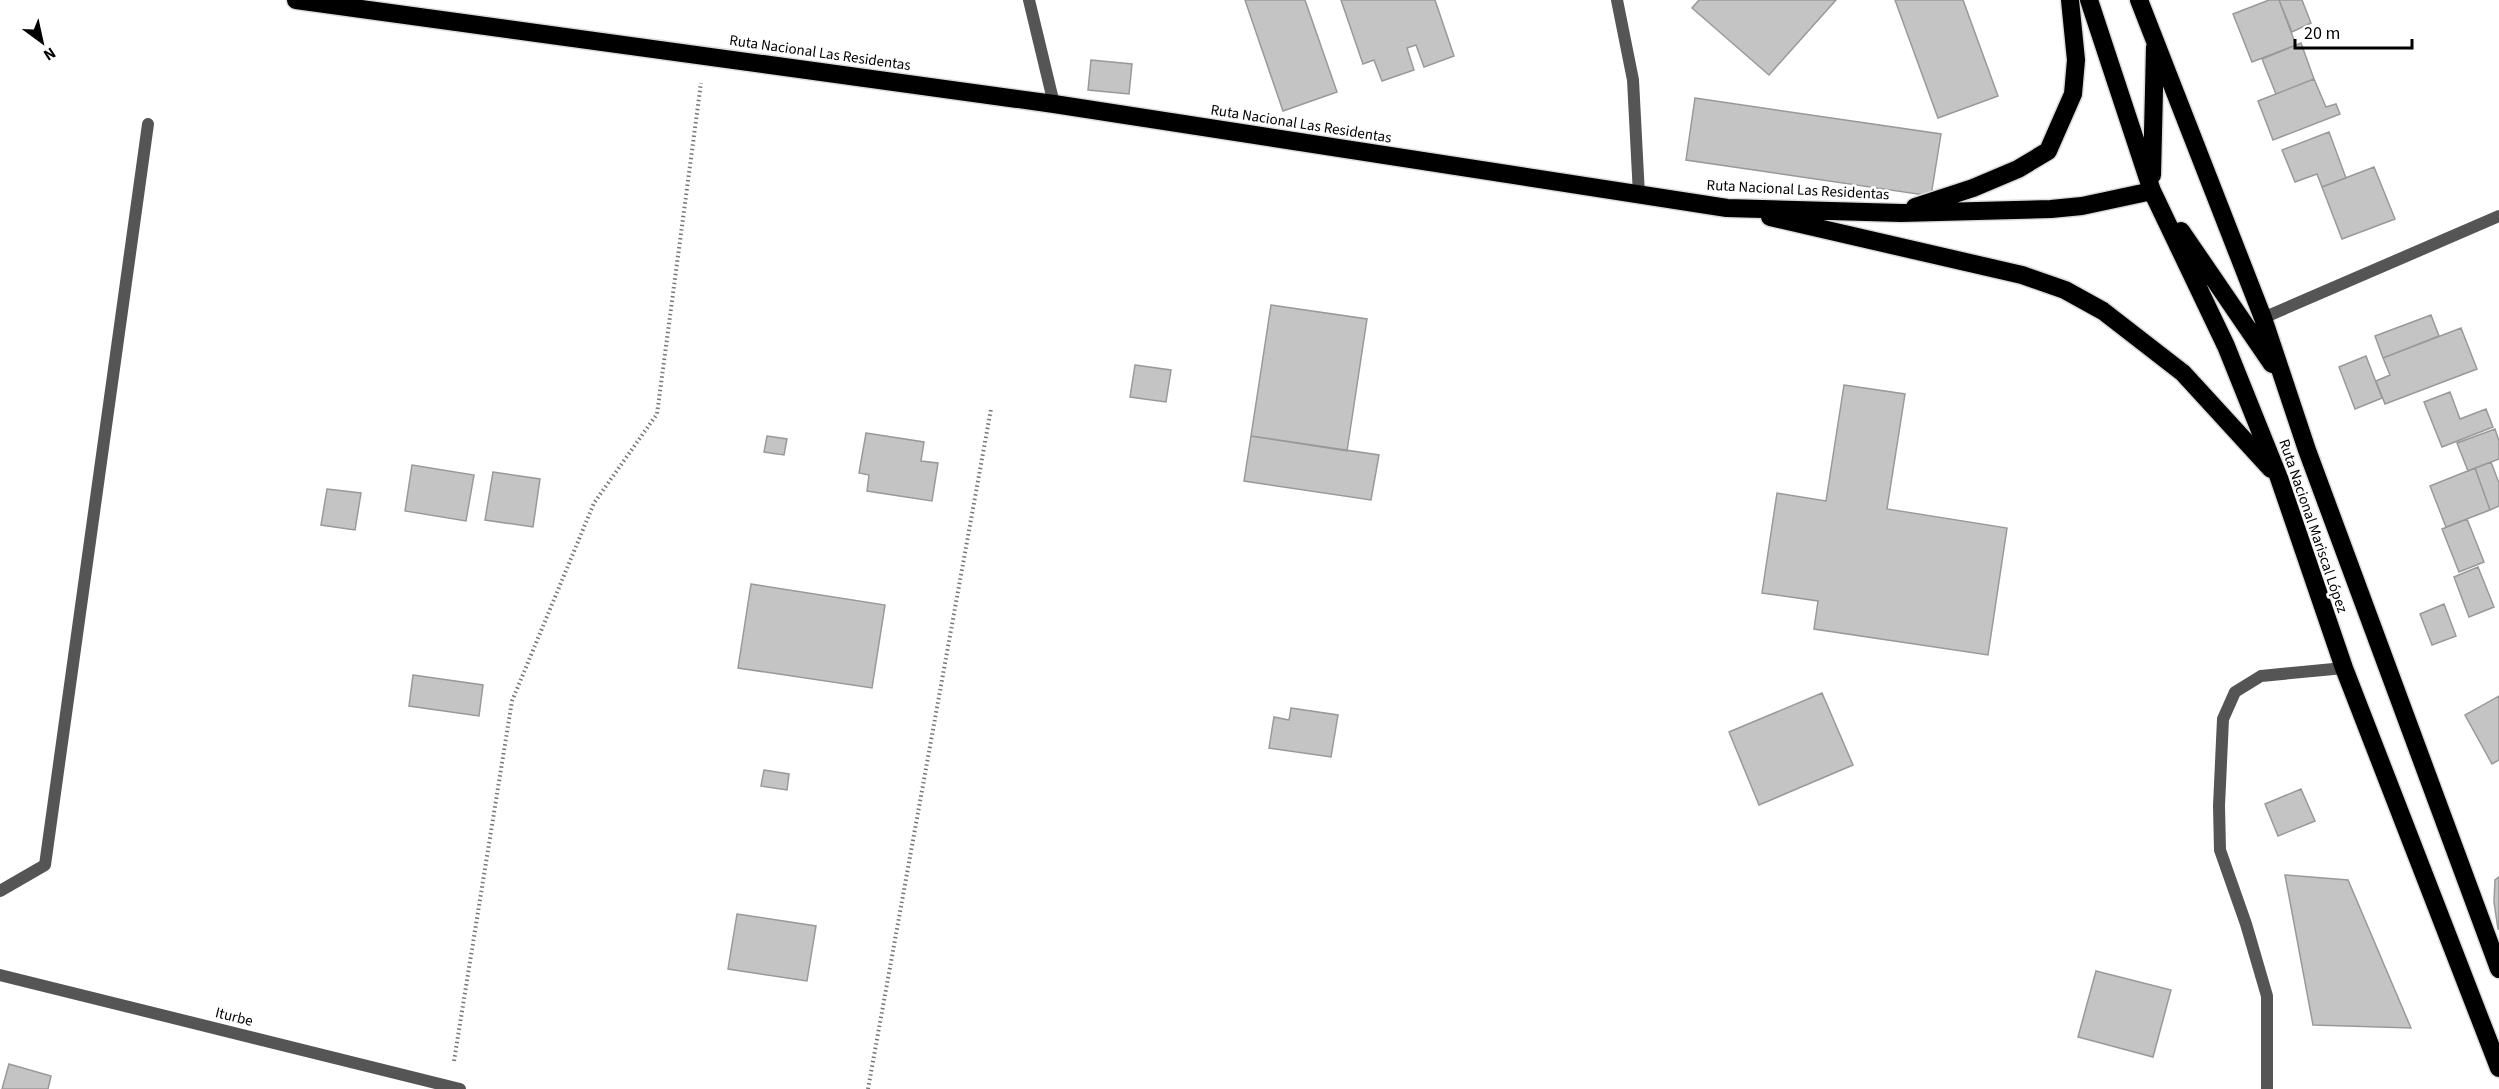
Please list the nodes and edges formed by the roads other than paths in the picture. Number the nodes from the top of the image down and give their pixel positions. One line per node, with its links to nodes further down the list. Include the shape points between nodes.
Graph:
1 (296, 0): 8 (highway, Ruta Nacional Las Residentas)
2 (1029, 0): 8 (street)
3 (1617, 0): 11 (street, via 1633,80)
4 (2070, 0): 13 (highway, via 2076,60 2073,94 2048,151 1973,189)
5 (2089, 0): 10 (highway, Ruta Nacional Mariscal López)
6 (2139, 0): 7 (highway, Ruta Nacional Mariscal López)
7 (2155, 39): 10 (highway); 15 (highway, Ruta Nacional Mariscal López)
8 (1054, 104): 11 (highway, Ruta Nacional Las Residentas)
9 (148, 124): 19 (street, via 45,865)
10 (2152, 191): 13 (highway, Ruta Nacional Las Residentas, via 2062,208); 16 (highway); 17 (highway, Ruta Nacional Mariscal López, via 2226,346)
11 (1639, 195): 12 (highway, Ruta Nacional Las Residentas)
12 (1727, 208): 13 (highway, Ruta Nacional Las Residentas); 17 (highway, via 2022,275 2065,291 2103,310 2183,373)
13 (1901, 213)
14 (2499, 216): 15 (street)
15 (2263, 318): 16 (highway, Ruta Nacional Mariscal López)
16 (2283, 380): 20 (highway, Ruta Nacional Mariscal López)
17 (2279, 478): 18 (highway, Ruta Nacional Mariscal López)
18 (2344, 668): 22 (highway, Ruta Nacional Mariscal López); 24 (street, via 2261,676 2235,692 2223,719 2220,850 2267,996)
19 (0, 891)
20 (2499, 969)
21 (0, 975): 23 (street, Iturbe)
22 (2499, 1068)
23 (455, 1088)
24 (2266, 1089)

